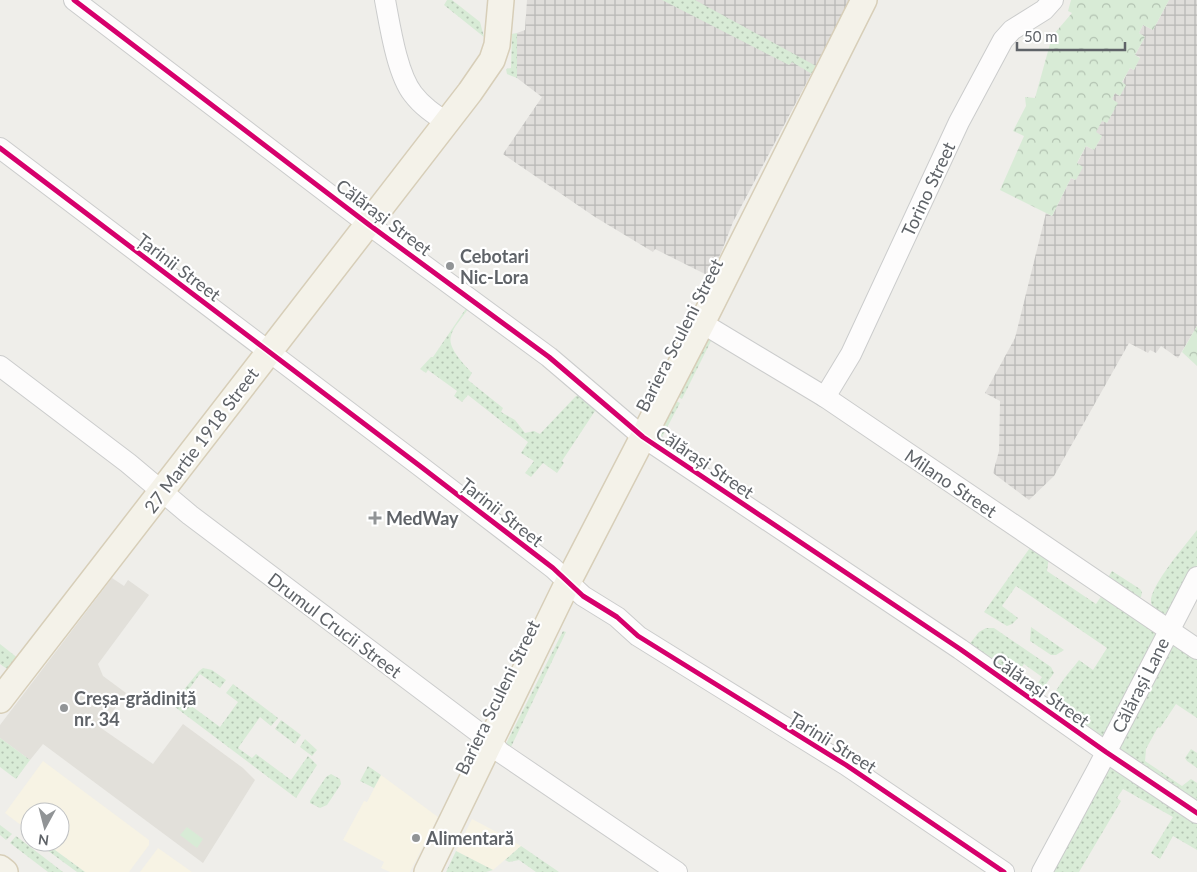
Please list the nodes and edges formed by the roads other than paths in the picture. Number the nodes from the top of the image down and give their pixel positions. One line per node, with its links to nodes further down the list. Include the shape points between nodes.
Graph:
1 (74, 0): 8 (street, Călărași Street)
2 (385, 0): 6 (street, via 406,84 421,104)
3 (501, 0): 6 (main road, 27 Martie 1918 Street, via 497,45 492,60)
4 (864, 0): 9 (main road, Bariera Sculeni Street)
5 (1053, 0): 12 (street, Torino Street, via 1003,40 959,122 851,354)
6 (446, 122): 8 (main road, 27 Martie 1918 Street)
7 (0, 148): 10 (street, Țarinii Street)
8 (368, 224): 10 (main road, 27 Martie 1918 Street); 13 (street, Călărași Street, via 550,358)
9 (702, 323): 12 (street, Milano Street); 13 (main road, Bariera Sculeni Street)
10 (268, 352): 14 (main road, 27 Martie 1918 Street); 16 (street, Țarinii Street)
11 (0, 366): 14 (street, Drumul Crucii Street)
12 (825, 397): 17 (street, Milano Street)
13 (643, 437): 16 (main road, Bariera Sculeni Street); 21 (street, Călărași Street, via 960,649)
14 (162, 492): 19 (main road, 27 Martie 1918 Street); 20 (street, Drumul Crucii Street)
15 (1197, 577): 17 (street, Călărași Lane)
16 (568, 582): 20 (main road, Bariera Sculeni Street); 27 (street, Țarinii Street, via 583,596 617,616 638,636 846,765)
17 (1168, 630): 18 (street, Milano Street); 21 (street, Călărași Lane)
18 (1197, 649)
19 (0, 700)
20 (490, 740): 25 (main road, Bariera Sculeni Street); 26 (street, Drumul Crucii Street, via 500,752)
21 (1106, 752): 22 (street, Călărași Street); 28 (street, Călărași Lane)
22 (1197, 813)
23 (0, 868): 24 (main road)
24 (5, 872)
25 (427, 872)
26 (677, 872)
27 (1004, 872)
28 (1042, 872)

